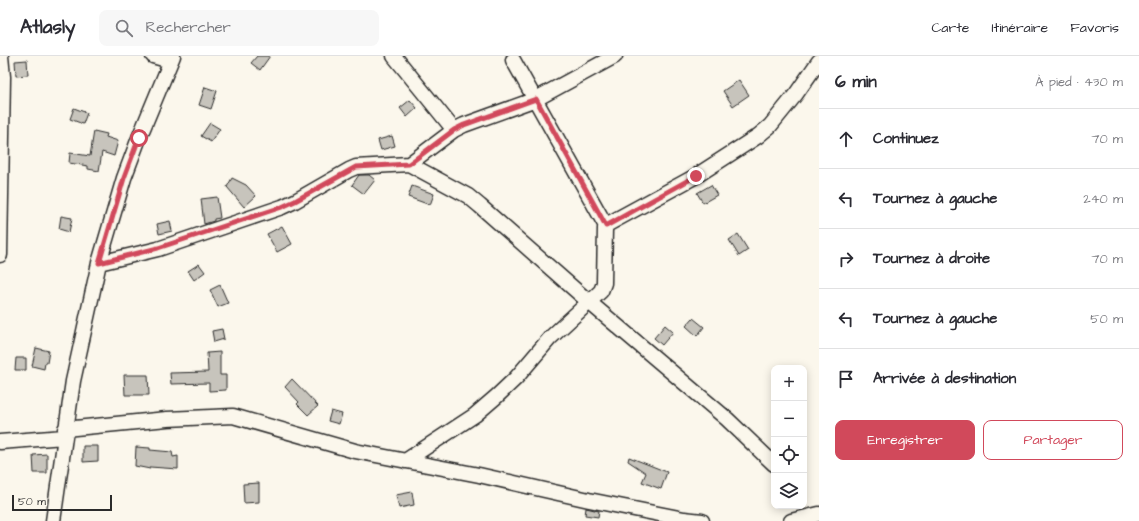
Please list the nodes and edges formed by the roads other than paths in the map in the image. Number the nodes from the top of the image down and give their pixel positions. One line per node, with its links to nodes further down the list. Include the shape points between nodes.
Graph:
1 (1, 56): 11 (street)
2 (153, 56): 5 (street)
3 (394, 56): 9 (street)
4 (615, 56): 8 (street)
5 (171, 58): 14 (street, via 124,178)
6 (513, 60): 8 (street)
7 (819, 61): 12 (street, via 770,126 758,136 696,176)
8 (536, 99): 9 (street); 12 (street)
9 (454, 130): 10 (street)
10 (409, 164): 14 (street, via 356,167 285,205 158,248); 15 (street, via 468,196)
11 (1, 174): 13 (street)
12 (606, 226): 15 (street, via 603,288)
13 (0, 255)
14 (99, 263): 16 (street, via 73,381)
15 (589, 302): 18 (street, via 550,338 497,396 475,415); 19 (street, via 727,419)
16 (65, 433): 17 (street); 18 (street, via 167,418 229,415 355,451); 21 (street)
17 (0, 442)
18 (405, 461): 22 (street)
19 (771, 461)
20 (811, 515): 23 (street)
21 (53, 521)
22 (702, 521)
23 (791, 521)

